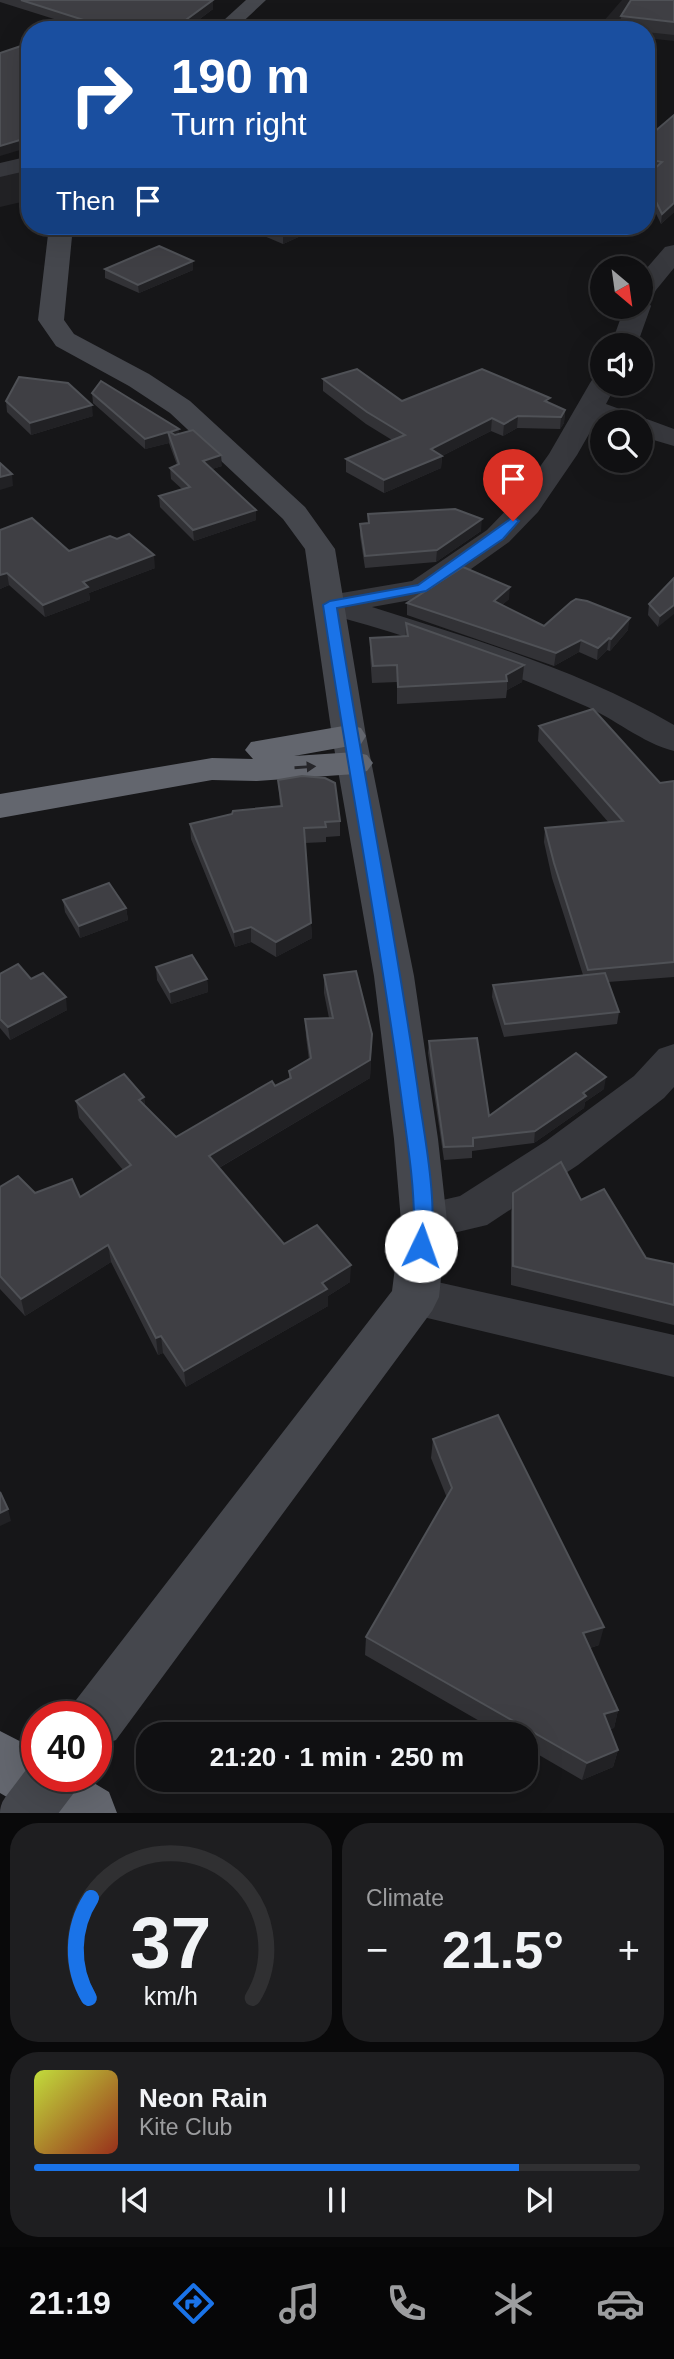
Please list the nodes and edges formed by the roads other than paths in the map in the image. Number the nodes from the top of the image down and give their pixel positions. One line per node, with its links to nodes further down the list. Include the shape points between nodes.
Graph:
1 (257, 0): 2 (street)
2 (232, 21)
3 (21, 165): 4 (street)
4 (0, 170)
5 (60, 235): 12 (street, via 51,320 56,331 180,407 286,505 320,549)
6 (674, 252): 7 (street)
7 (653, 277)
8 (598, 396): 9 (street); 12 (street, via 527,506 498,536 422,589)
9 (615, 410)
10 (653, 431): 11 (street)
11 (674, 438)
12 (330, 605): 13 (street, via 512,662 620,708); 14 (street)
13 (674, 740)
14 (352, 749): 15 (highway, via 257,770 212,769); 17 (street, via 394,976)
15 (0, 806)
16 (674, 1060): 17 (street, via 649,1087 551,1161 471,1212)
17 (424, 1221): 18 (street)
18 (415, 1297): 19 (street); 20 (street)
19 (674, 1356)
20 (111, 1701)
21 (0, 1760): 24 (highway)
22 (42, 1792): 23 (street, bridge)
23 (26, 1813)
24 (88, 1813)

